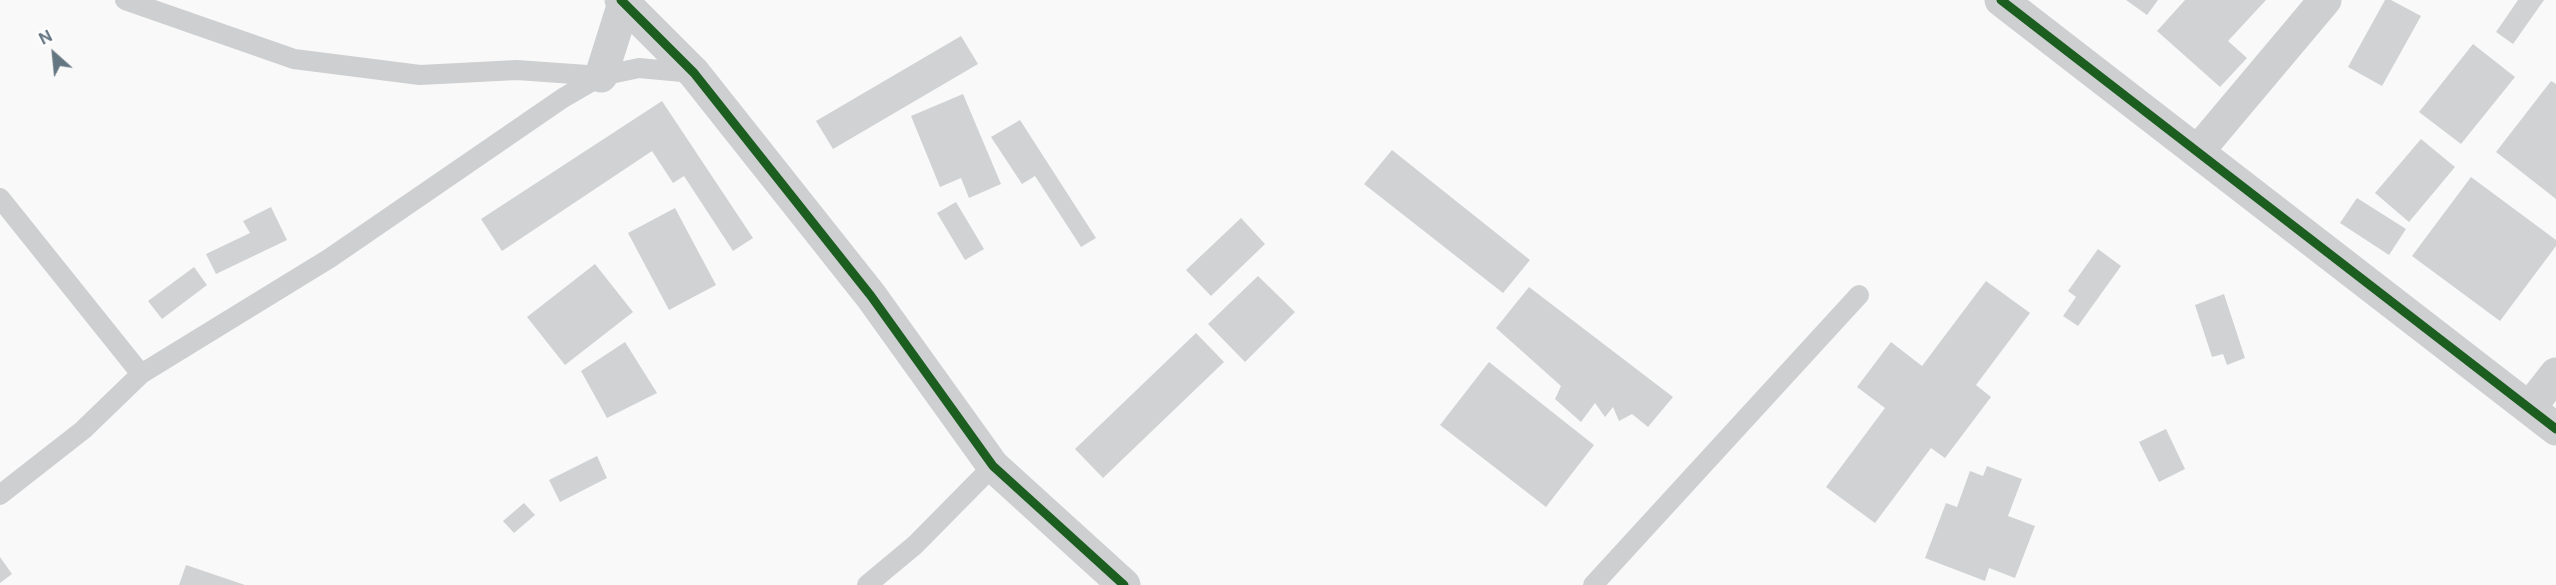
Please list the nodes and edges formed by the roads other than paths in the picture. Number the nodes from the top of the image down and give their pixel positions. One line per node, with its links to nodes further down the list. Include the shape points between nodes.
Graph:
1 (126, 0): 6 (lane, via 294,59 420,75 517,70)
2 (2001, 0): 7 (street)
3 (2325, 0): 7 (street)
4 (622, 2): 5 (street); 6 (street)
5 (694, 74): 6 (lane, via 639,68); 14 (street, via 871,297)
6 (601, 76): 10 (lane, via 454,171 330,258)
7 (2198, 151): 12 (street)
8 (0, 198): 10 (lane)
9 (1859, 295): 18 (lane)
10 (141, 374): 15 (lane, via 83,430)
11 (2556, 374): 12 (street)
12 (2530, 407): 13 (street)
13 (2556, 429)
14 (993, 466): 16 (lane, via 915,545); 17 (street)
15 (0, 495)
16 (867, 585)
17 (1124, 585)
18 (1593, 585)

